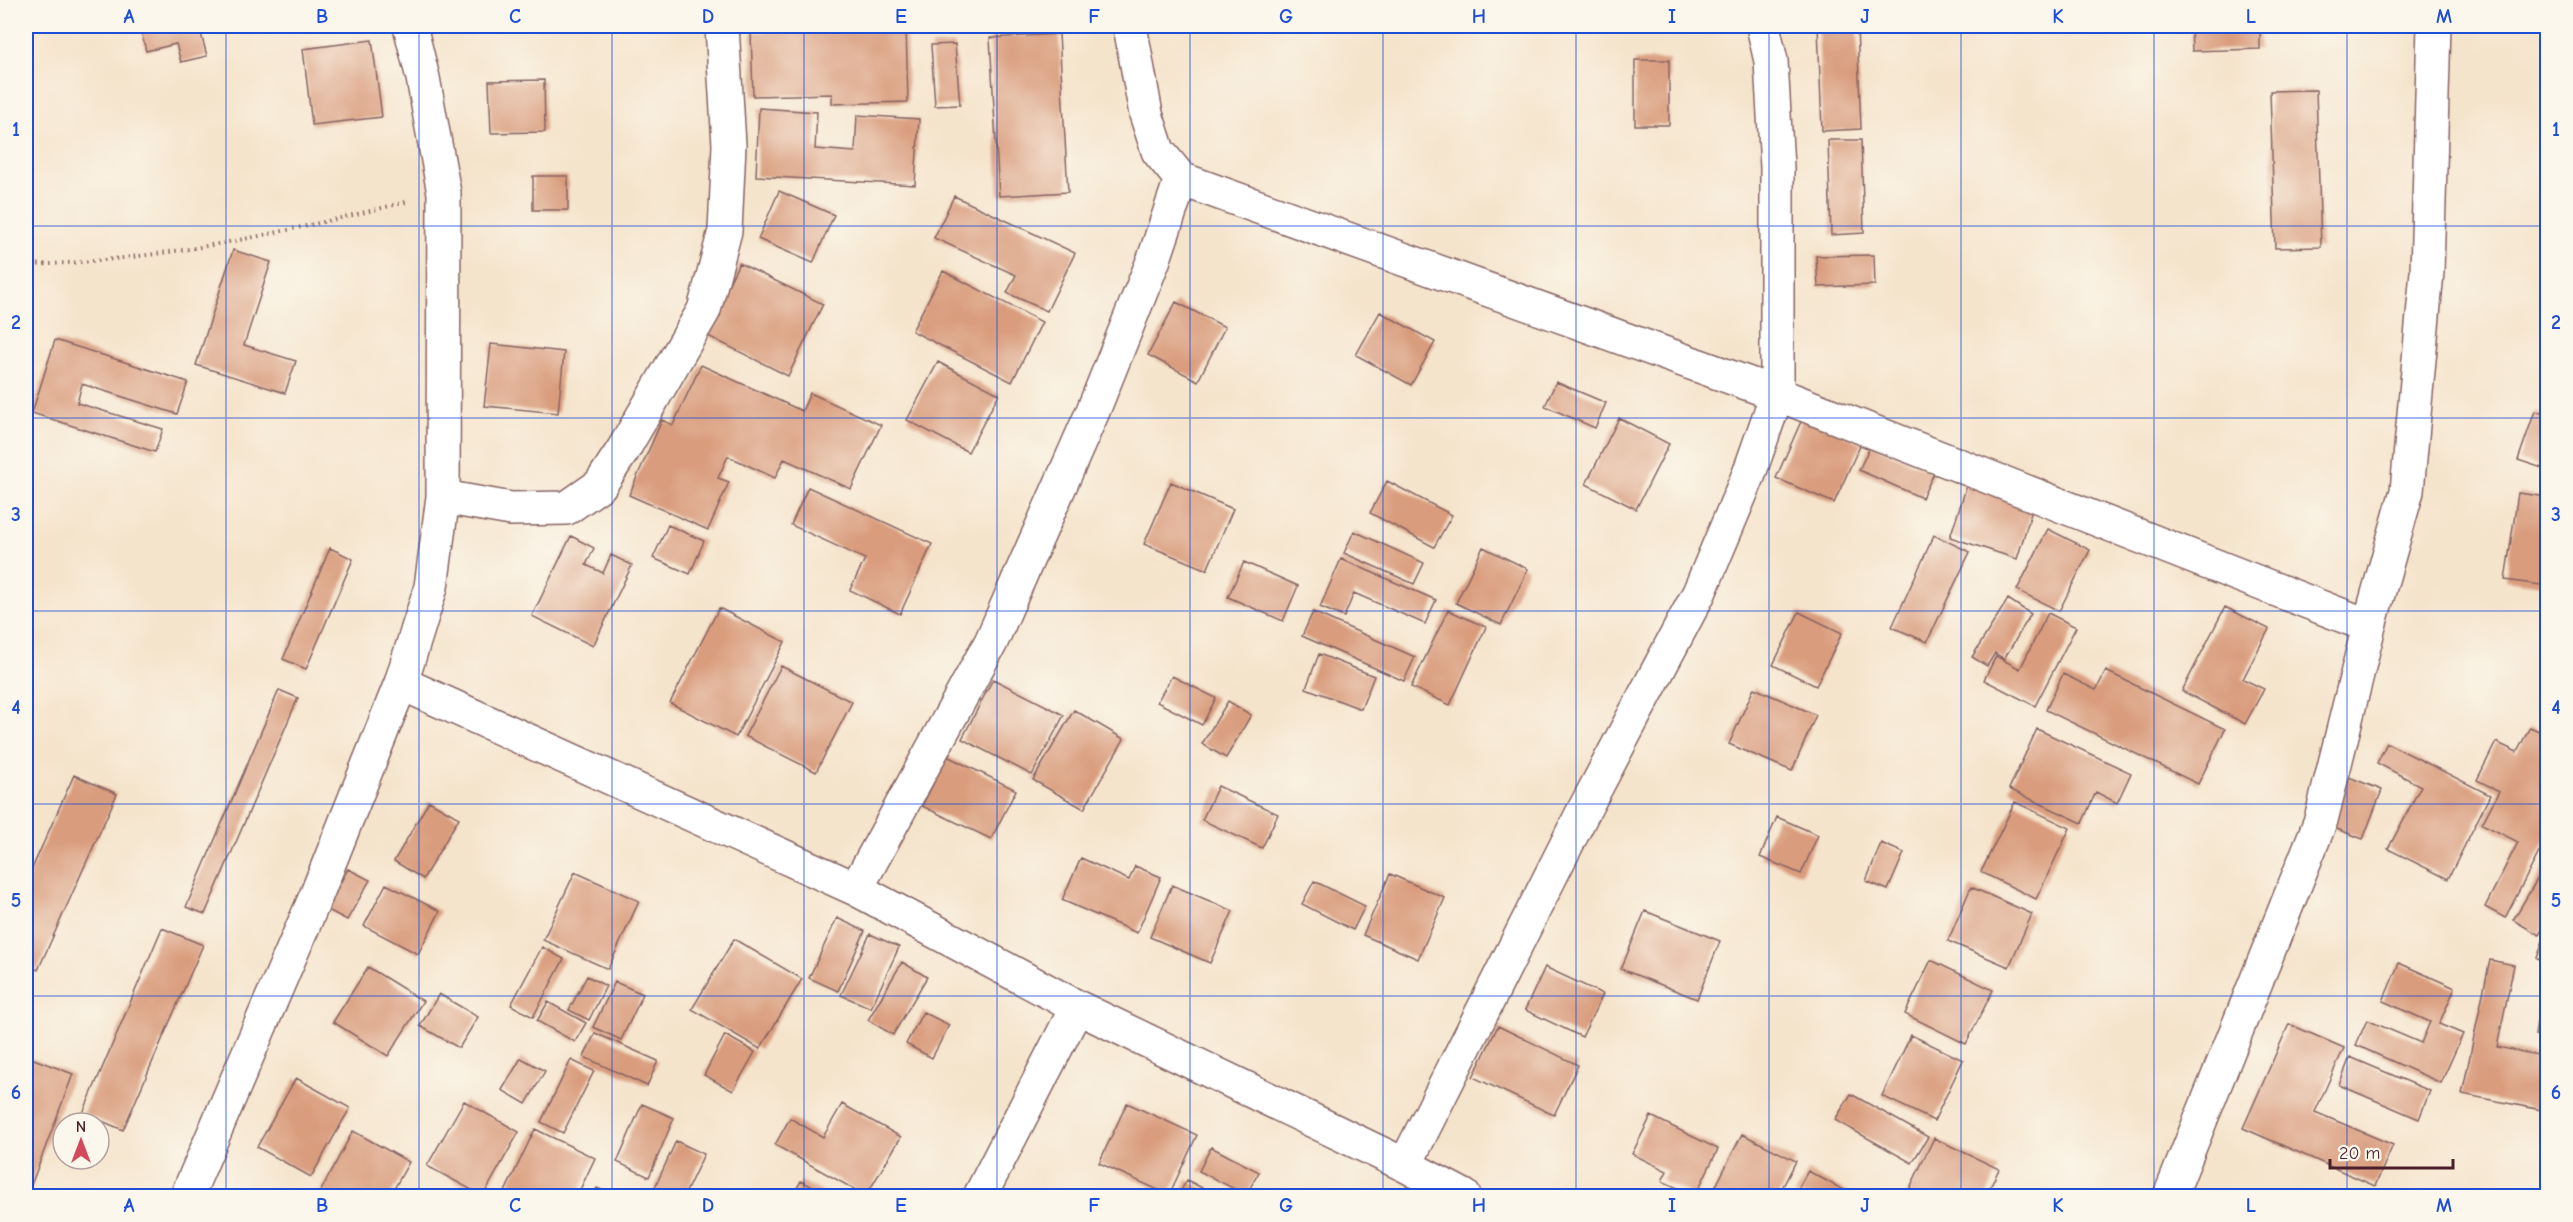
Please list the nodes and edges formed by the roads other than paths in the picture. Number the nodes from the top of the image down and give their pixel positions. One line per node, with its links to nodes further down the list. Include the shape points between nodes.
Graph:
1 (410, 26): 8 (street, via 444,193)
2 (722, 26): 8 (street, via 729,145 725,231 704,310 623,450 600,485 567,508 511,509)
3 (1130, 26): 6 (street, via 1146,114 1158,151)
4 (1763, 26): 7 (street, via 1771,62 1777,168)
5 (2434, 26): 9 (street, via 2427,272 2407,490)
6 (1181, 179): 7 (street); 11 (street, via 1154,259 1093,411 991,642)
7 (1777, 394): 9 (street); 13 (street, via 1749,474 1699,592)
8 (443, 497): 10 (street, via 431,587)
9 (2369, 626): 17 (street, via 2321,820)
10 (401, 683): 11 (street); 14 (street)
11 (856, 889): 12 (street)
12 (1077, 1007): 13 (street); 15 (street)
13 (1405, 1165): 16 (street)
14 (187, 1197)
15 (980, 1197)
16 (1464, 1197)
17 (2170, 1197)

